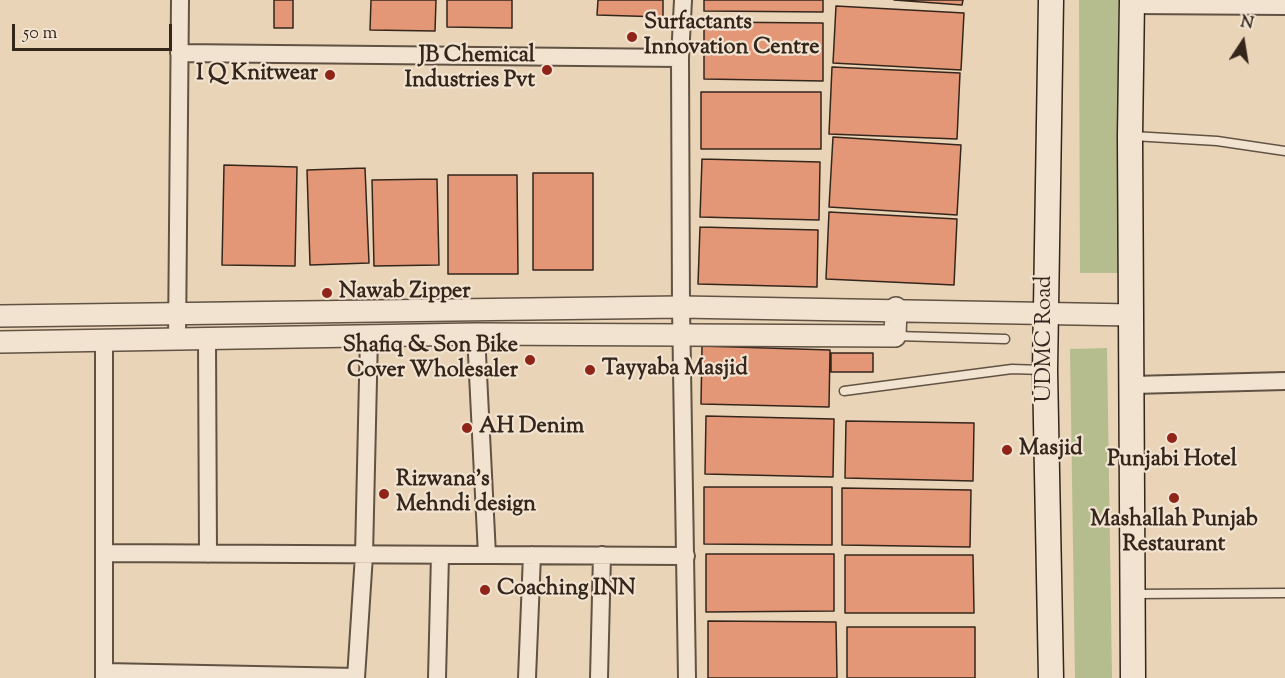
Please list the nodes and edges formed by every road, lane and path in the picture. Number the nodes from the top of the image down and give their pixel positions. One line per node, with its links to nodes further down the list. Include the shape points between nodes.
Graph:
1 (180, 0): 6 (street)
2 (683, 0): 7 (street)
3 (1052, 0): 12 (main road, UDMC Road)
4 (1132, 2): 5 (street); 8 (main road)
5 (1285, 6)
6 (179, 53): 7 (street); 13 (street)
7 (680, 58): 10 (street)
8 (1130, 136): 9 (lane, via 1217,141); 14 (main road)
9 (1285, 151)
10 (681, 307): 11 (street); 13 (street); 16 (street)
11 (896, 308): 12 (street); 19 (street)
12 (1045, 312): 14 (street); 25 (main road, UDMC Road)
13 (177, 315): 15 (street); 22 (street)
14 (1132, 315): 27 (main road)
15 (0, 316)
16 (681, 333): 17 (street); 19 (street); 36 (street)
17 (476, 334): 18 (street); 33 (street)
18 (369, 335): 23 (street); 31 (street)
19 (895, 336): 20 (lane)
20 (1005, 339)
21 (104, 340): 22 (street); 24 (street); 29 (street)
22 (177, 340): 23 (street)
23 (207, 340): 30 (street)
24 (0, 342)
25 (1045, 370): 28 (lane, via 1012,369); 46 (main road, UDMC Road)
26 (1285, 381): 27 (street)
27 (1133, 385): 38 (main road)
28 (844, 392)
29 (106, 553): 30 (street); 39 (street)
30 (208, 554): 31 (street)
31 (364, 555): 32 (street); 41 (street)
32 (440, 555): 33 (street); 42 (street)
33 (487, 555): 34 (street)
34 (532, 555): 35 (street); 43 (street)
35 (602, 555): 36 (street); 44 (street)
36 (687, 556): 45 (street)
37 (1285, 593): 38 (lane)
38 (1133, 594): 47 (main road)
39 (104, 675): 40 (street)
40 (227, 676): 41 (street)
41 (356, 677)
42 (437, 678)
43 (527, 678)
44 (599, 678)
45 (687, 678)
46 (1051, 678)
47 (1133, 678)

